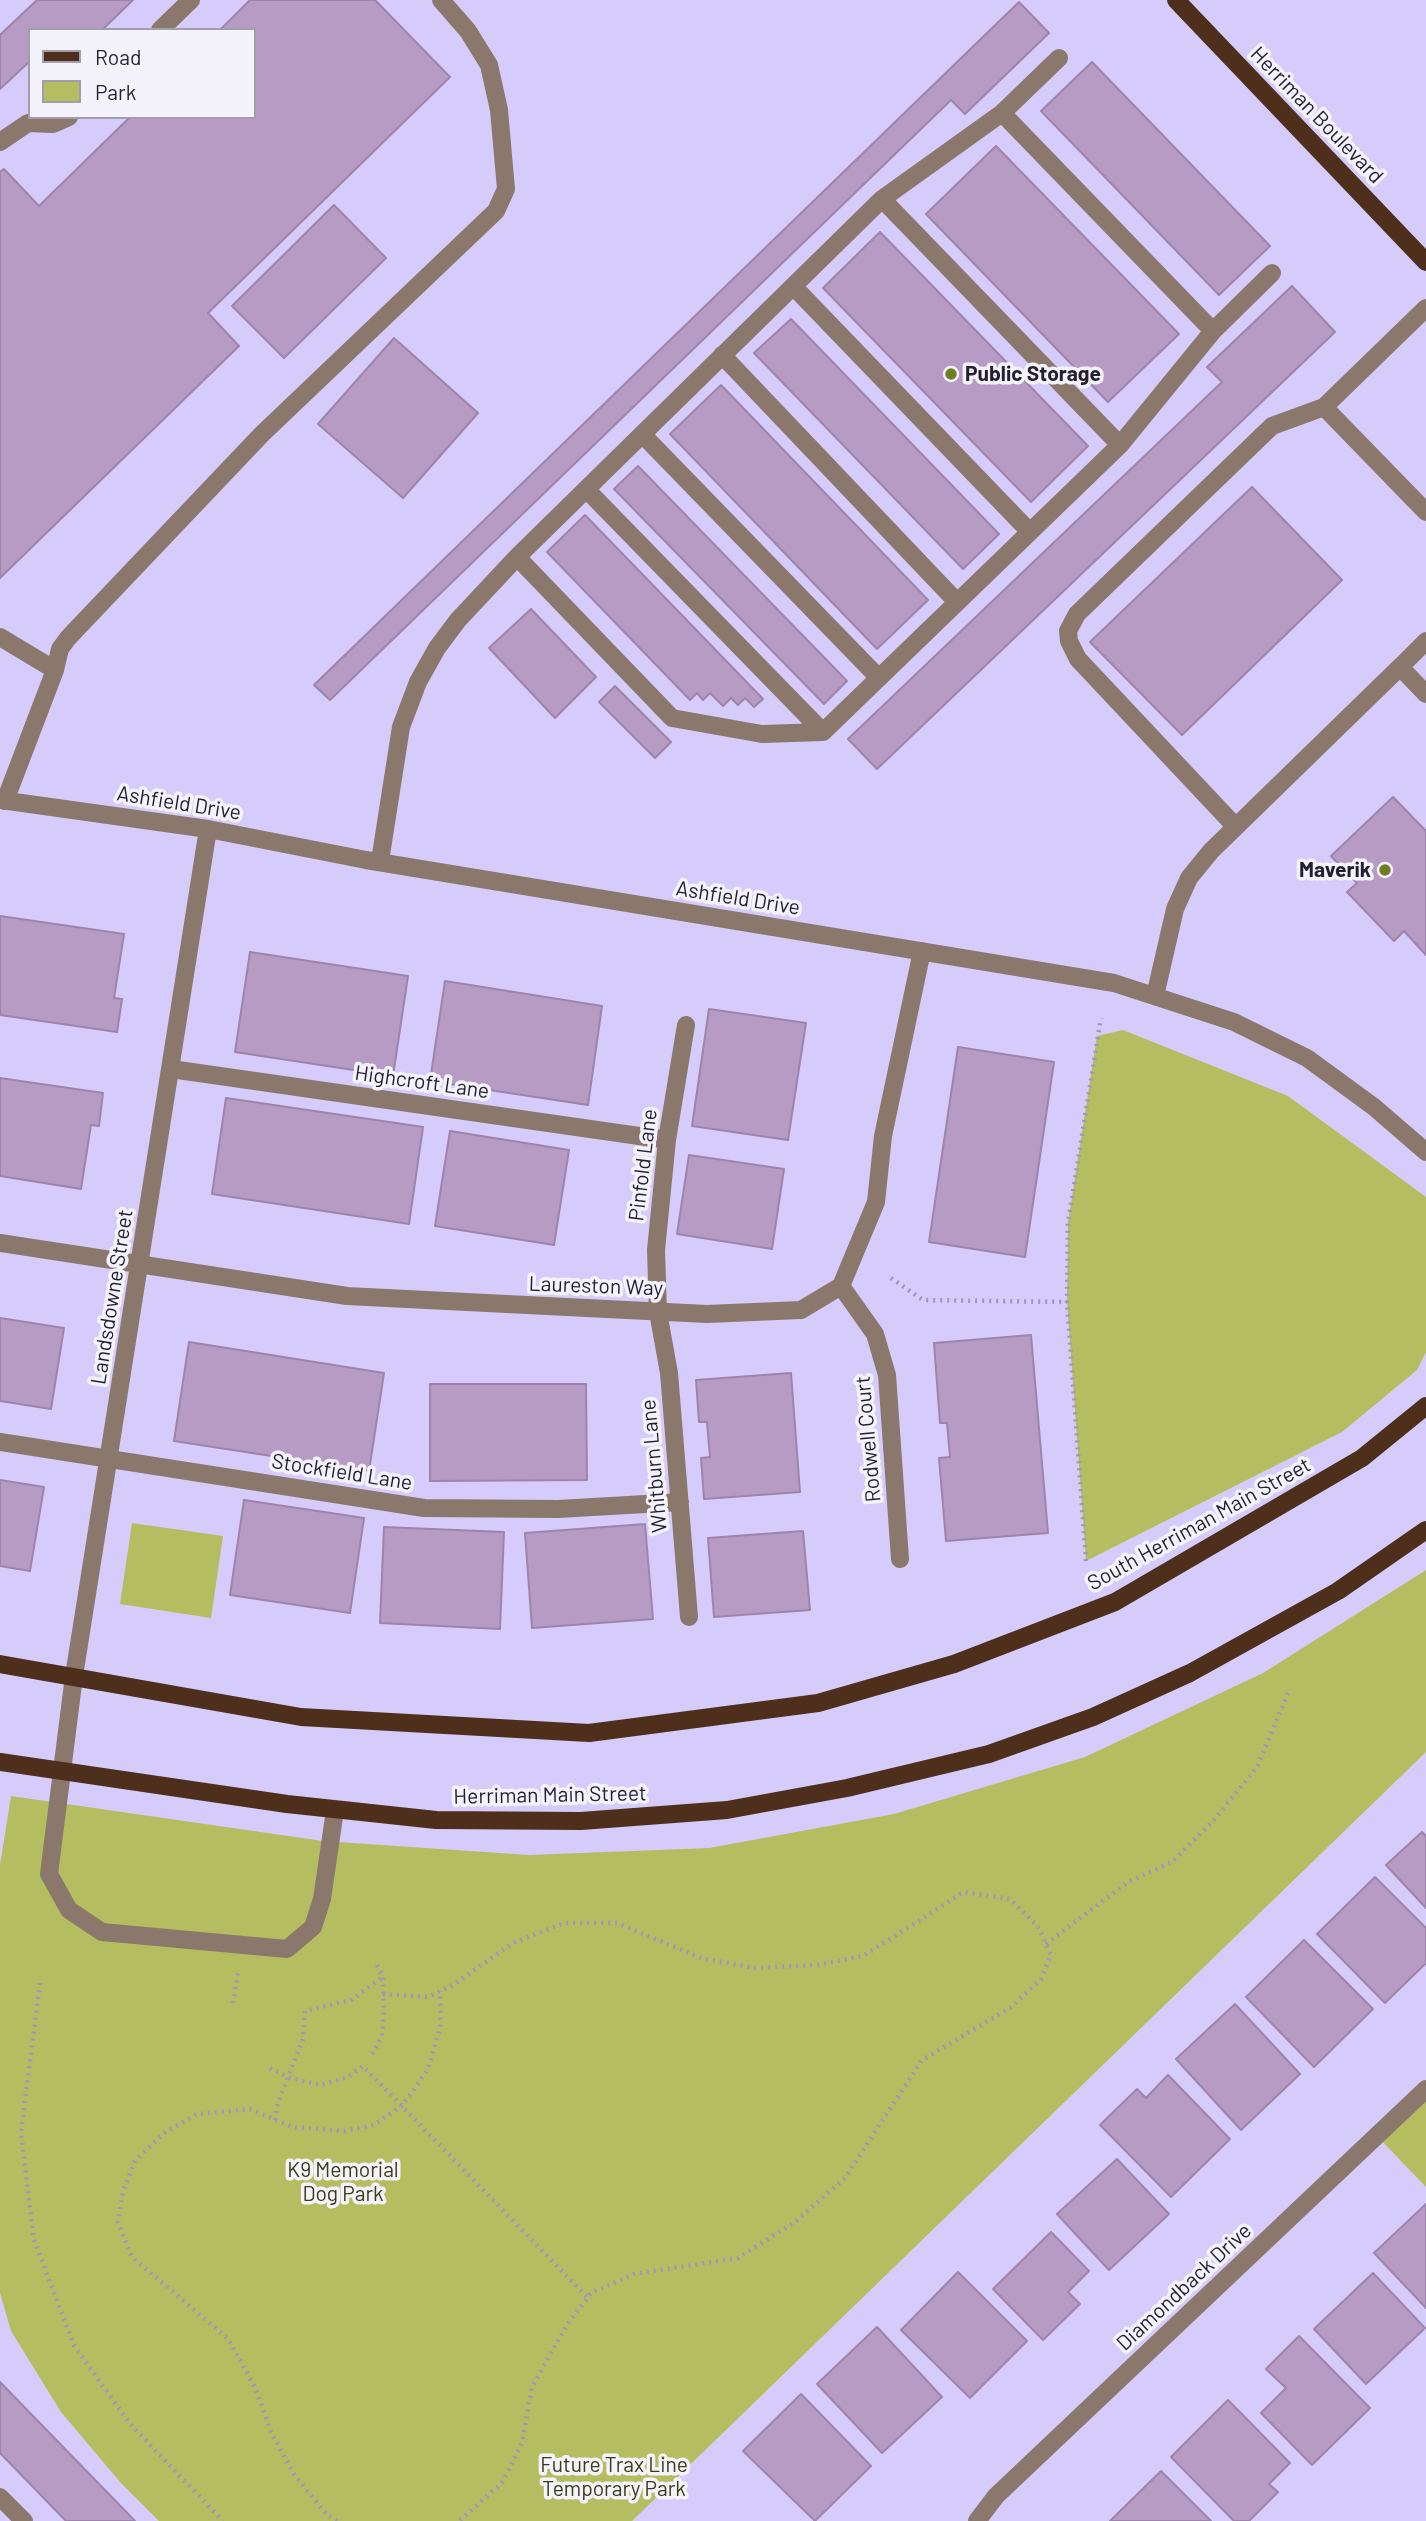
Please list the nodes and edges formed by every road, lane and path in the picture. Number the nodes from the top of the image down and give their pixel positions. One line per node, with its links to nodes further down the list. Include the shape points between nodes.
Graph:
1 (191, 0): 4 (street)
2 (441, 0): 27 (street, via 489,65 499,110 506,189 496,211 262,434 68,638)
3 (1176, 0): 10 (main road, Herriman Boulevard)
4 (162, 28)
5 (1059, 58): 6 (street)
6 (1002, 113): 9 (street); 14 (street)
7 (64, 119): 8 (street, via 53,124 28,123)
8 (0, 142)
9 (882, 199): 12 (street); 18 (street)
10 (1426, 262)
11 (1272, 273): 14 (street)
12 (793, 286): 15 (street); 21 (street)
13 (1426, 308): 16 (street)
14 (1213, 331): 18 (street)
15 (722, 355): 17 (street); 23 (street)
16 (1324, 407): 20 (street); 32 (street, via 1272,426 1077,614 1068,631 1078,659)
17 (642, 433): 19 (street); 28 (street)
18 (1120, 445): 21 (street)
19 (586, 489): 22 (street); 30 (street)
20 (1426, 512)
21 (1030, 532): 23 (street)
22 (517, 557): 30 (street, via 672,718 762,734); 34 (street, via 458,620 418,681 401,727)
23 (957, 602): 28 (street)
24 (0, 637): 27 (street)
25 (1426, 641): 26 (street)
26 (1399, 667): 29 (street); 32 (street)
27 (55, 670): 31 (street)
28 (878, 678): 30 (street)
29 (1426, 694)
30 (823, 732)
31 (3, 801): 33 (street, Ashfield Drive)
32 (1235, 826): 36 (street, via 1181,893)
33 (208, 829): 34 (street, Ashfield Drive); 39 (street, Landsdowne Street)
34 (380, 861): 35 (street, Ashfield Drive)
35 (922, 951): 36 (street, Ashfield Drive, via 1114,983); 45 (street, via 883,1136 876,1202)
36 (1155, 996): 41 (street, Ashfield Drive, via 1234,1022 1307,1058)
37 (1101, 1018): 46 (path, via 1068,1222)
38 (686, 1025): 40 (street, Pinfold Lane)
39 (171, 1069): 40 (street, Highcroft Lane); 43 (street, Landsdowne Street)
40 (667, 1140): 47 (street, Pinfold Lane, via 656,1250)
41 (1426, 1152)
42 (0, 1243): 43 (street, Laureston Way)
43 (141, 1263): 47 (street, Laureston Way, via 347,1296); 50 (street, Landsdowne Street)
44 (891, 1279): 46 (path, via 923,1300)
45 (841, 1286): 47 (street, Laureston Way, via 801,1310); 53 (street, Rodwell Court, via 875,1334 887,1375)
46 (1067, 1302): 54 (path)
47 (658, 1312): 51 (street, Whitburn Lane, via 669,1374)
48 (1426, 1406): 57 (main road, South Herriman Main Street, via 1362,1458 1115,1602 954,1664 818,1703 589,1733 301,1717)
49 (0, 1442): 50 (street, Stockfield Lane)
50 (110, 1457): 51 (street, Stockfield Lane, via 424,1508 558,1509); 57 (street, Landsdowne Street)
51 (680, 1502): 55 (street, Whitburn Lane)
52 (1426, 1530): 61 (main road, Herriman Main Street, via 1338,1591 1190,1673 1093,1717 989,1754 847,1788 727,1810 568,1821 436,1820)
53 (900, 1559)
54 (1086, 1561)
55 (690, 1617)
56 (0, 1664): 57 (main road)
57 (74, 1676): 60 (street, Landsdowne Street)
58 (1287, 1693): 62 (path, via 1257,1768 1215,1819 1172,1862 1128,1882)
59 (0, 1762): 60 (main road, Herriman Main Street)
60 (60, 1772): 61 (main road, Herriman Main Street); 61 (street, Landsdowne Street, via 49,1874 69,1910 103,1933 287,1949 313,1927 322,1899)
61 (335, 1810)
62 (1046, 1944): 66 (path, via 1038,1927 1010,1899 964,1892 863,1956 816,1965 755,1968 701,1958 617,1923 564,1923 513,1943); 74 (path, via 1051,1955 1041,1979 1010,2008 922,2060 845,2178 796,2221 738,2258 634,2274)
63 (375, 1961): 64 (path)
64 (383, 1978): 67 (path); 70 (path, via 351,2000 305,2011 303,2039)
65 (40, 1983): 77 (path, via 22,2132 34,2240 74,2345 130,2424)
66 (440, 1991): 67 (path, via 428,1997); 72 (path, via 440,2024 428,2069)
67 (383, 1994): 68 (path, via 382,2036)
68 (372, 2054)
69 (270, 2068): 70 (path)
70 (290, 2078): 72 (path, via 321,2085 348,2077 363,2066); 73 (path)
71 (1426, 2089): 80 (street, Diamondback Drive, via 996,2496)
72 (402, 2106): 73 (path, via 374,2125 344,2131 292,2127); 74 (path)
73 (275, 2120): 78 (path, via 250,2109 197,2113 164,2133 135,2161 123,2191 118,2222 131,2257 228,2339 294,2474)
74 (588, 2298): 79 (path, via 531,2387 522,2443 502,2483)
75 (0, 2497): 76 (street)
76 (24, 2521)
77 (223, 2521)
78 (337, 2521)
79 (459, 2521)
80 (977, 2521)

